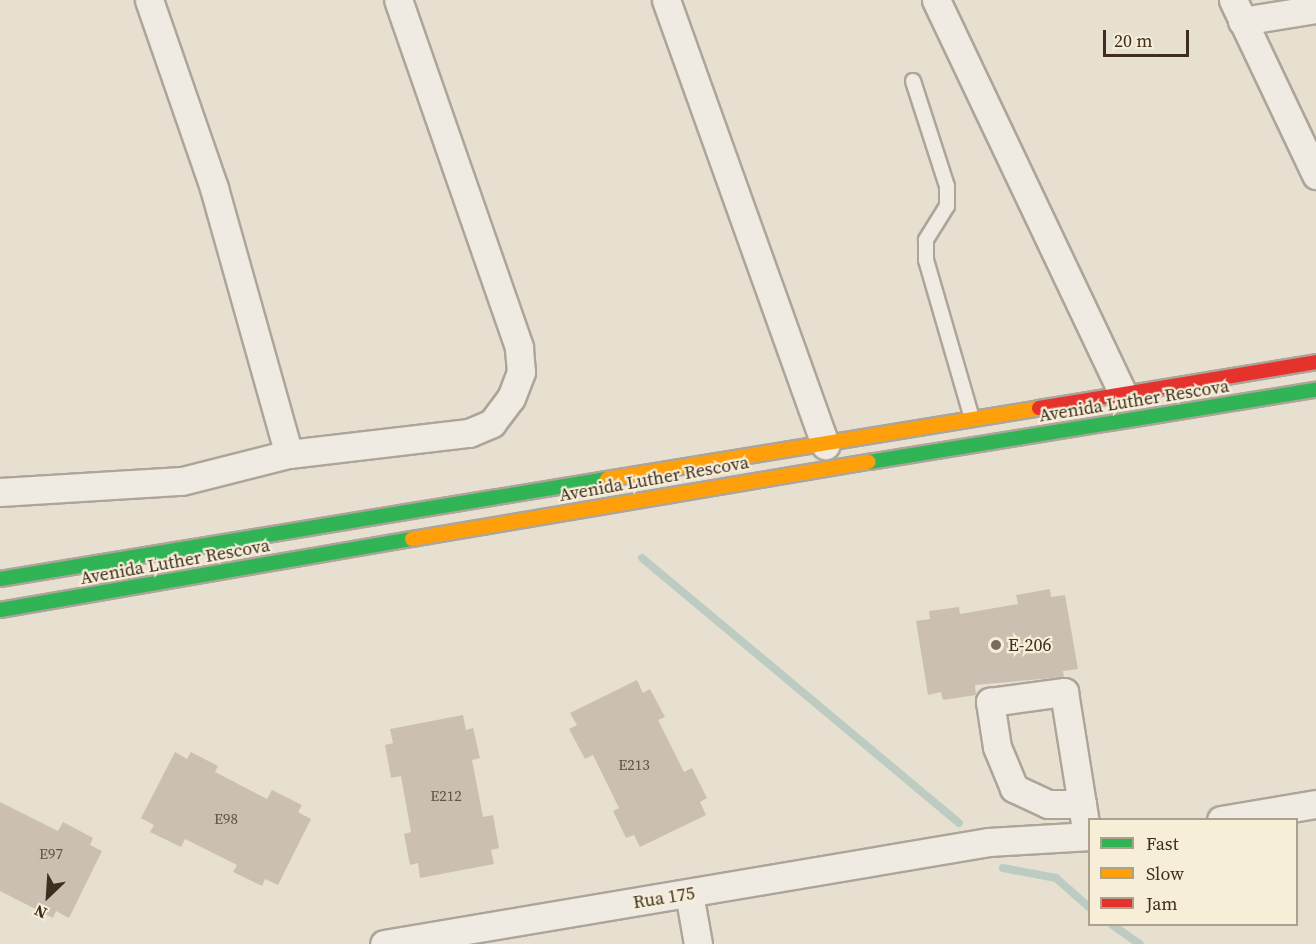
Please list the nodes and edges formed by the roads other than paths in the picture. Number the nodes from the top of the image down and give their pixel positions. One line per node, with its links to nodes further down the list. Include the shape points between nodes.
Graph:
1 (149, 0): 14 (street, via 214,188)
2 (399, 0): 14 (street, via 519,347 521,372 511,398 492,423 469,433)
3 (666, 0): 13 (street)
4 (936, 0): 11 (street)
5 (1316, 9): 6 (street)
6 (1237, 10): 8 (street)
7 (913, 81): 12 (lane, via 948,186 947,206 926,240 926,260)
8 (1316, 175)
9 (1316, 362): 11 (main road, Avenida Luther Rescova)
10 (1316, 390): 17 (main road, Avenida Luther Rescova, via 737,483)
11 (1123, 393): 12 (main road, Avenida Luther Rescova)
12 (972, 421): 13 (main road, Avenida Luther Rescova)
13 (825, 446): 16 (main road, Avenida Luther Rescova)
14 (289, 454): 15 (street, via 182,481)
15 (0, 492)
16 (0, 579)
17 (0, 610)
18 (1082, 804): 18 (street, via 1064,692 990,702 997,747 1014,788 1048,804); 21 (street)
19 (1316, 804): 20 (street)
20 (1227, 818)
21 (1088, 836): 22 (street, Rua 175, via 989,842)
22 (689, 893): 23 (street, Rua 175); 24 (street)
23 (384, 944)
24 (698, 944)

